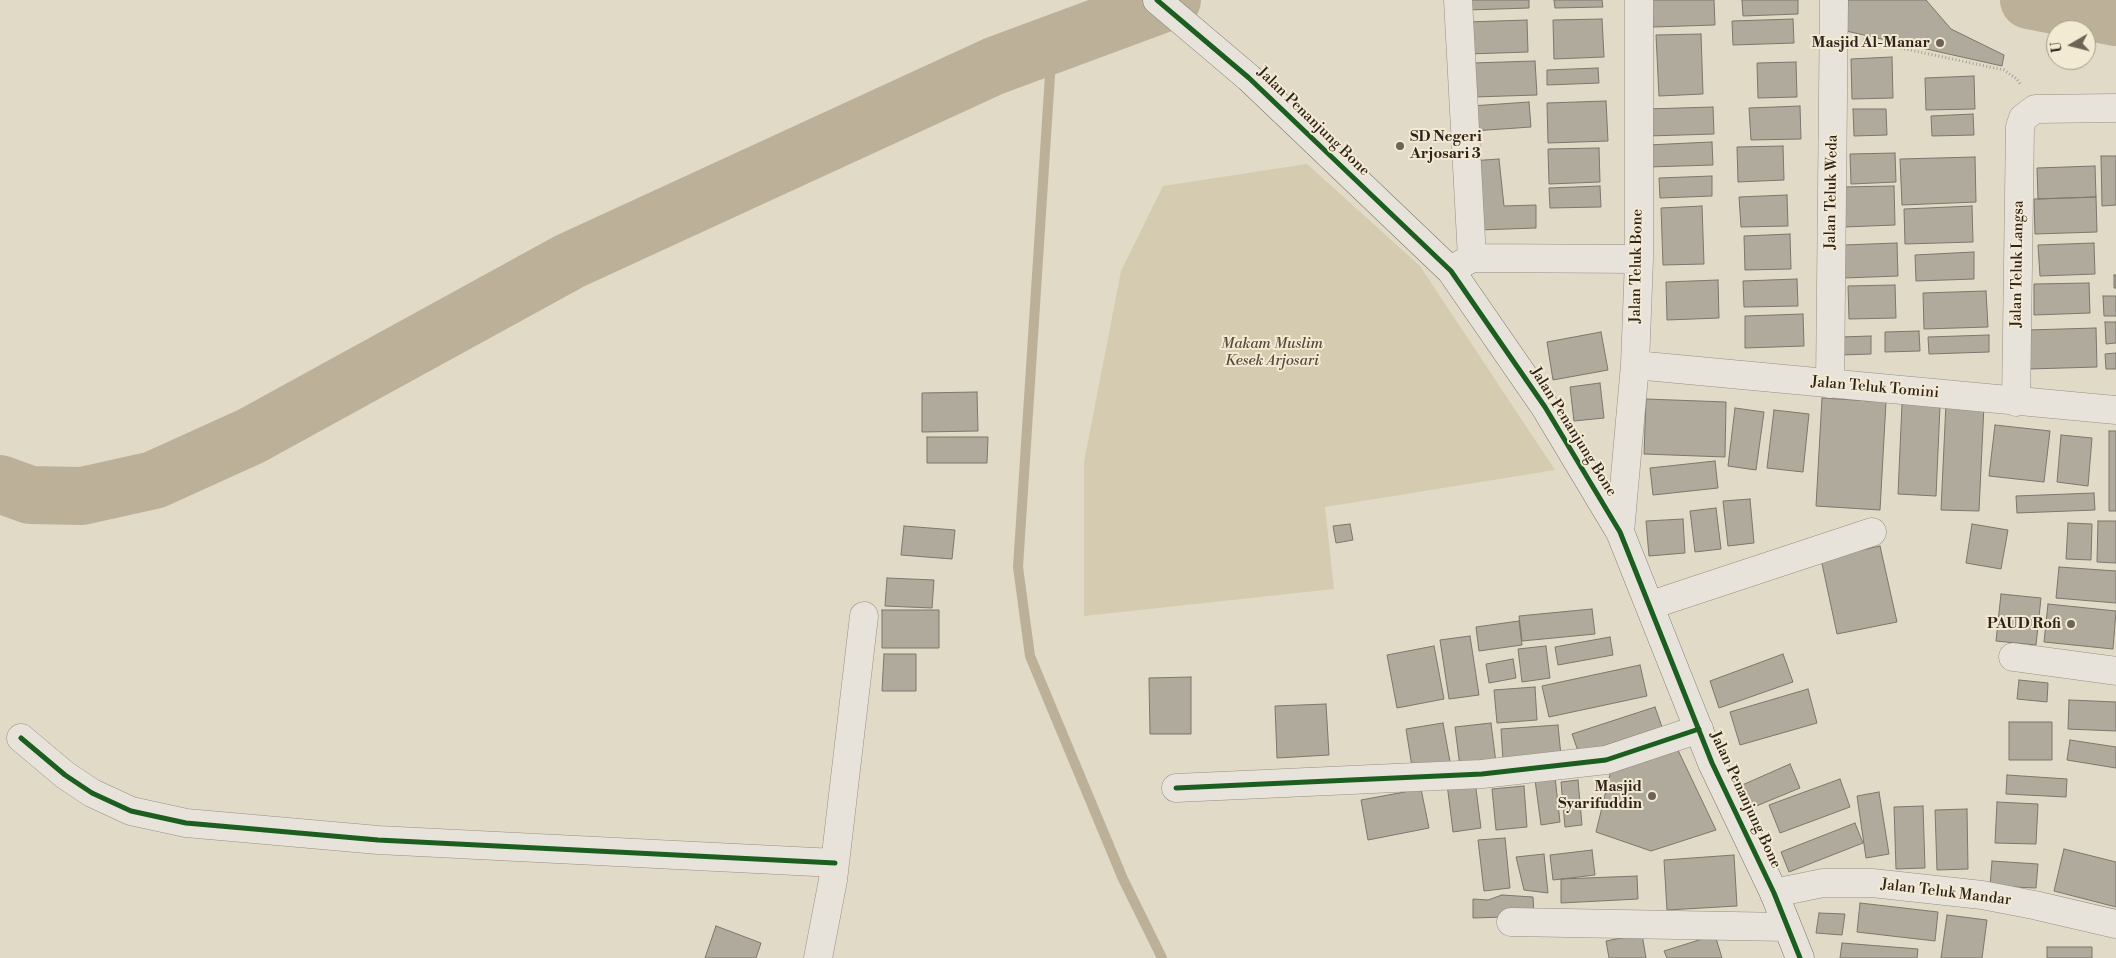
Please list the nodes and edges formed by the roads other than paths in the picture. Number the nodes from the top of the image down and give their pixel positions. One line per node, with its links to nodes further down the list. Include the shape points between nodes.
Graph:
1 (1157, 0): 7 (street, Jalan Penanjung Bone)
2 (1458, 0): 7 (street)
3 (1639, 0): 6 (street, Jalan Teluk Bone)
4 (1834, 0): 9 (street, Jalan Teluk Weda)
5 (2116, 108): 10 (street, Jalan Teluk Langsa, via 2027,118)
6 (1639, 259): 7 (street); 8 (street, Jalan Teluk Bone)
7 (1462, 264): 12 (street, Jalan Penanjung Bone)
8 (1635, 365): 9 (street, Jalan Teluk Tomini); 12 (street, Jalan Teluk Bone)
9 (1830, 384): 10 (street, Jalan Teluk Tomini)
10 (2016, 402): 11 (street, Jalan Teluk Tomini)
11 (2116, 410)
12 (1620, 532): 14 (street, Jalan Penanjung Bone)
13 (1872, 532): 14 (street)
14 (1651, 606): 18 (street, Jalan Penanjung Bone)
15 (864, 616): 21 (street)
16 (2013, 658): 17 (street)
17 (2116, 671)
18 (1699, 729): 20 (street, via 1606,760 1482,774); 22 (street, Jalan Penanjung Bone)
19 (21, 738): 21 (street, via 92,793 131,811 186,823 378,840)
20 (1176, 788)
21 (835, 863): 26 (street)
22 (1774, 893): 24 (street, Jalan Teluk Mandar, via 1823,883 1872,883 1982,895); 25 (street, Jalan Penanjung Bone)
23 (1511, 922): 25 (street)
24 (2116, 924)
25 (1787, 927): 27 (street, Jalan Penanjung Bone)
26 (818, 958)
27 (1800, 958)

